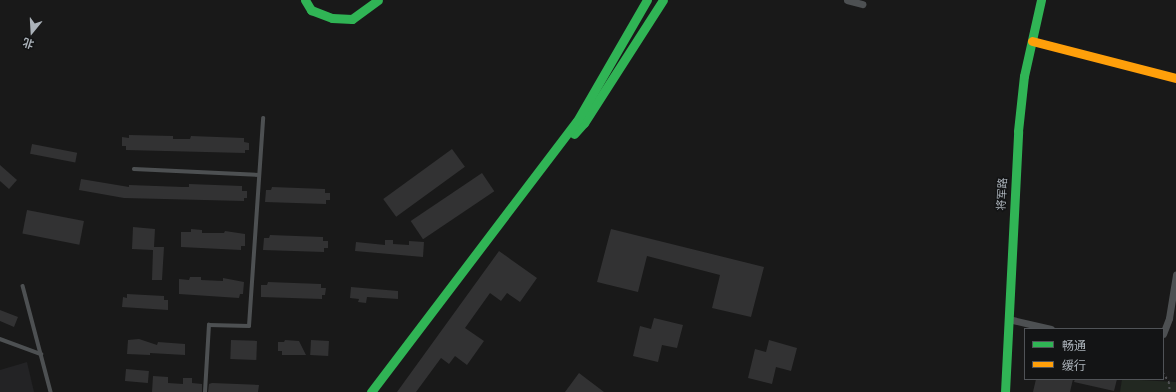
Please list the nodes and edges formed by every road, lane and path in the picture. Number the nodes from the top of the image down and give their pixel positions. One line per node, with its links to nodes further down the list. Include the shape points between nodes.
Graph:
1 (305, 0): 2 (street, via 311,10 332,18 352,19)
2 (378, 0)
3 (647, 0): 13 (street, via 577,121)
4 (663, 0): 13 (street, via 584,122)
5 (847, 0): 7 (street)
6 (1041, 0): 8 (street, 将军路)
7 (862, 4)
8 (1032, 41): 9 (street); 16 (street, 将军路, via 1024,76 1018,131)
9 (1176, 78)
10 (263, 118): 12 (lane)
11 (134, 169): 12 (lane)
12 (259, 175): 23 (lane, via 249,326 209,325)
13 (510, 209): 24 (street)
14 (1176, 275): 18 (street, via 1169,318)
15 (23, 286): 20 (lane)
16 (1008, 319): 17 (street); 25 (street, 将军路)
17 (1047, 328)
18 (1164, 331)
19 (0, 339): 20 (lane)
20 (41, 354): 22 (lane)
21 (1164, 374): 26 (path, via 1169,382)
22 (51, 392)
23 (205, 392)
24 (371, 392)
25 (1005, 392)
26 (1170, 392)

